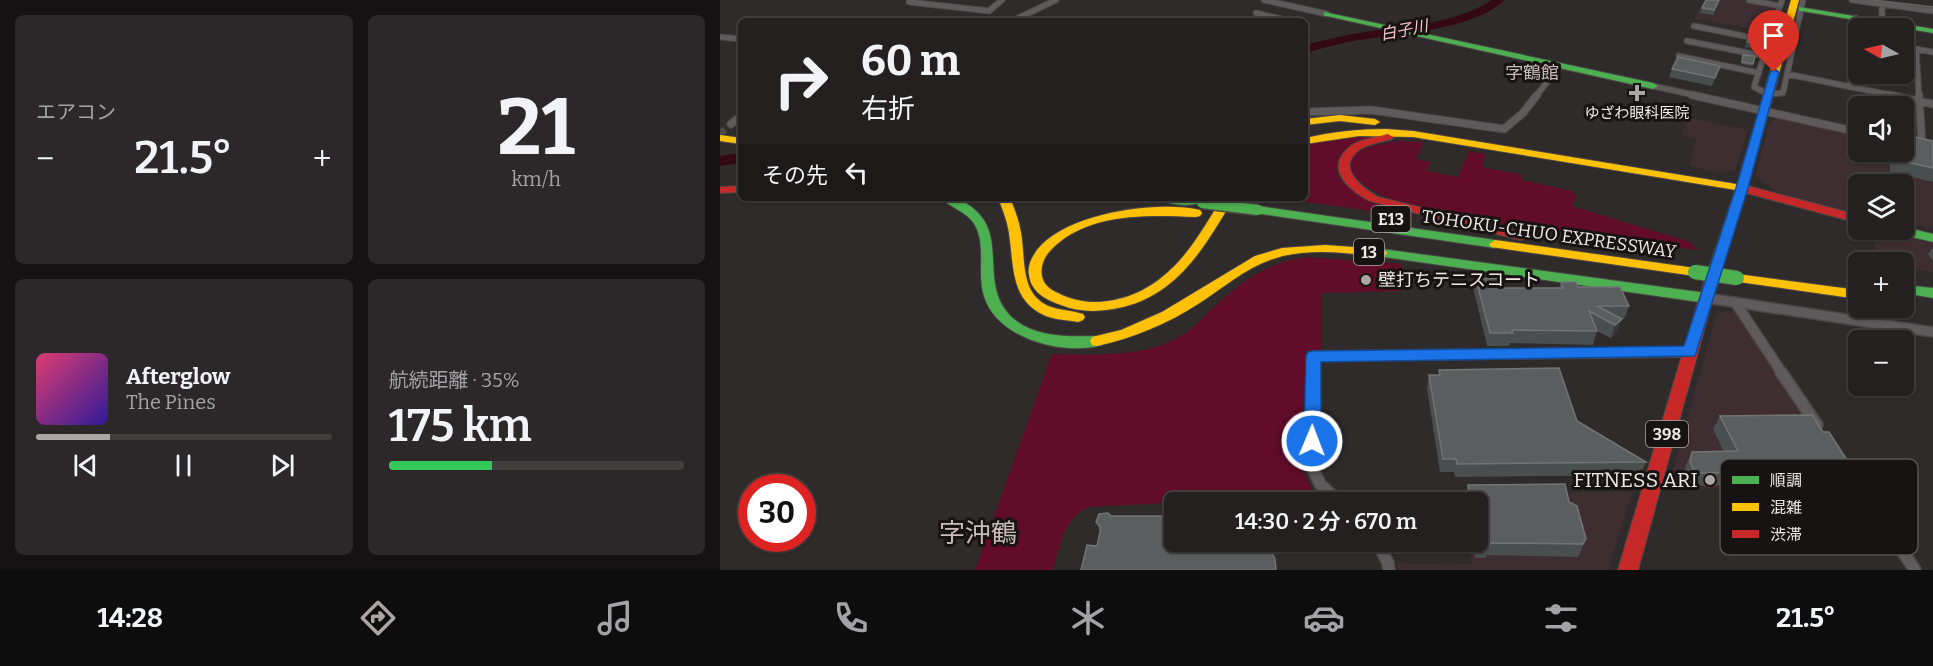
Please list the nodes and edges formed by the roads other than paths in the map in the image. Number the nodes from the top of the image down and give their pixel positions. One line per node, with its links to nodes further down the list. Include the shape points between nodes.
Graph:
1 (913, 0): 2 (street, via 909,2 990,11)
2 (1002, 0)
3 (1056, 0): 14 (street)
4 (1264, 0): 8 (street)
5 (1749, 0): 10 (street)
6 (1852, 0): 9 (street)
7 (1892, 0): 11 (street)
8 (1277, 1): 13 (street); 15 (street, via 1256,13)
9 (1882, 4): 12 (street); 17 (street)
10 (1792, 5): 16 (main road); 24 (street); 31 (street); 35 (main road, 398)
11 (1933, 5)
12 (1933, 11)
13 (1327, 14): 29 (main road)
14 (1018, 18)
15 (1277, 18)
16 (1856, 18)
17 (1882, 18)
18 (1694, 26): 24 (street)
19 (1914, 28): 20 (main road)
20 (1933, 31)
21 (720, 37): 22 (street)
22 (738, 39)
23 (1686, 41): 28 (street)
24 (1769, 41): 28 (street)
25 (1916, 49): 26 (street); 36 (street)
26 (1933, 52)
27 (1679, 56): 30 (street)
28 (1764, 56): 30 (street)
29 (1560, 66): 33 (main road); 39 (street, via 1523,113 1504,129 1371,110)
30 (1759, 73): 35 (street, via 1754,87)
31 (1787, 74): 34 (street); 35 (street, via 1783,93)
32 (1850, 84): 34 (street)
33 (1653, 86): 38 (street)
34 (1850, 87): 36 (street)
35 (1768, 94): 38 (main road, 398)
36 (1918, 101): 37 (street); 49 (street)
37 (1933, 104)
38 (1764, 111): 42 (street); 52 (main road, 398)
39 (1308, 112)
40 (1308, 122): 41 (main road, via 1340,118)
41 (1387, 123): 43 (main road, via 1343,126); 51 (main road)
42 (1848, 130)
43 (1308, 134)
44 (720, 138): 47 (main road)
45 (1438, 138): 46 (main road, via 1365,129); 51 (main road); 65 (main road, via 1369,140 1344,160 1347,179 1373,198)
46 (1308, 140)
47 (738, 141)
48 (1914, 144): 49 (street)
49 (1922, 146): 50 (street)
50 (1933, 149)
51 (1611, 164): 52 (main road)
52 (1742, 188): 63 (main road); 73 (main road, 398)
53 (738, 189): 54 (main road)
54 (720, 190)
55 (953, 201): 73 (main road, 13, via 976,216 984,232 989,296 999,313 1011,326 1051,340 1100,340 1148,327 1236,271 1275,254 1302,249 1364,251)
56 (1007, 201): 59 (main road, via 1016,218 1016,270 1029,299 1058,314 1093,317 1136,309 1180,284 1200,264)
57 (1174, 201): 61 (main road)
58 (1226, 201): 61 (main road, via 1178,271 1146,294 1110,305 1078,306 1043,291 1038,282 1035,273 1041,253 1081,225 1136,213)
59 (1237, 201)
60 (1244, 201): 62 (main road, TOHOKU-CHUO EXPRESSWAY / E13)
61 (1199, 208): 62 (main road)
62 (1257, 210): 65 (main road, TOHOKU-CHUO EXPRESSWAY / E13); 67 (main road, TOHOKU-CHUO EXPRESSWAY / E13, via 1426,239)
63 (1848, 216)
64 (1914, 234): 66 (main road)
65 (1520, 236): 67 (main road, TOHOKU-CHUO EXPRESSWAY / E13)
66 (1933, 238)
67 (1696, 266): 68 (main road, TOHOKU-CHUO EXPRESSWAY / E13, bridge)
68 (1739, 272): 69 (main road, TOHOKU-CHUO EXPRESSWAY / E13); 71 (main road, TOHOKU-CHUO EXPRESSWAY / E13)
69 (1848, 282)
70 (1914, 290): 72 (main road)
71 (1848, 293)
72 (1933, 293)
73 (1706, 298): 75 (street); 79 (main road, 398)
74 (1914, 302): 76 (main road)
75 (1735, 303): 77 (street); 80 (street)
76 (1933, 305)
77 (1929, 331): 78 (street)
78 (1933, 340)
79 (1690, 352): 83 (street, via 1313,356 1313,469); 87 (main road, 398)
80 (1821, 431)
81 (1835, 451): 82 (street)
82 (1840, 459)
83 (1328, 492)
84 (1382, 552): 86 (street)
85 (1905, 555): 88 (street)
86 (1389, 570)
87 (1628, 570)
88 (1915, 570)

